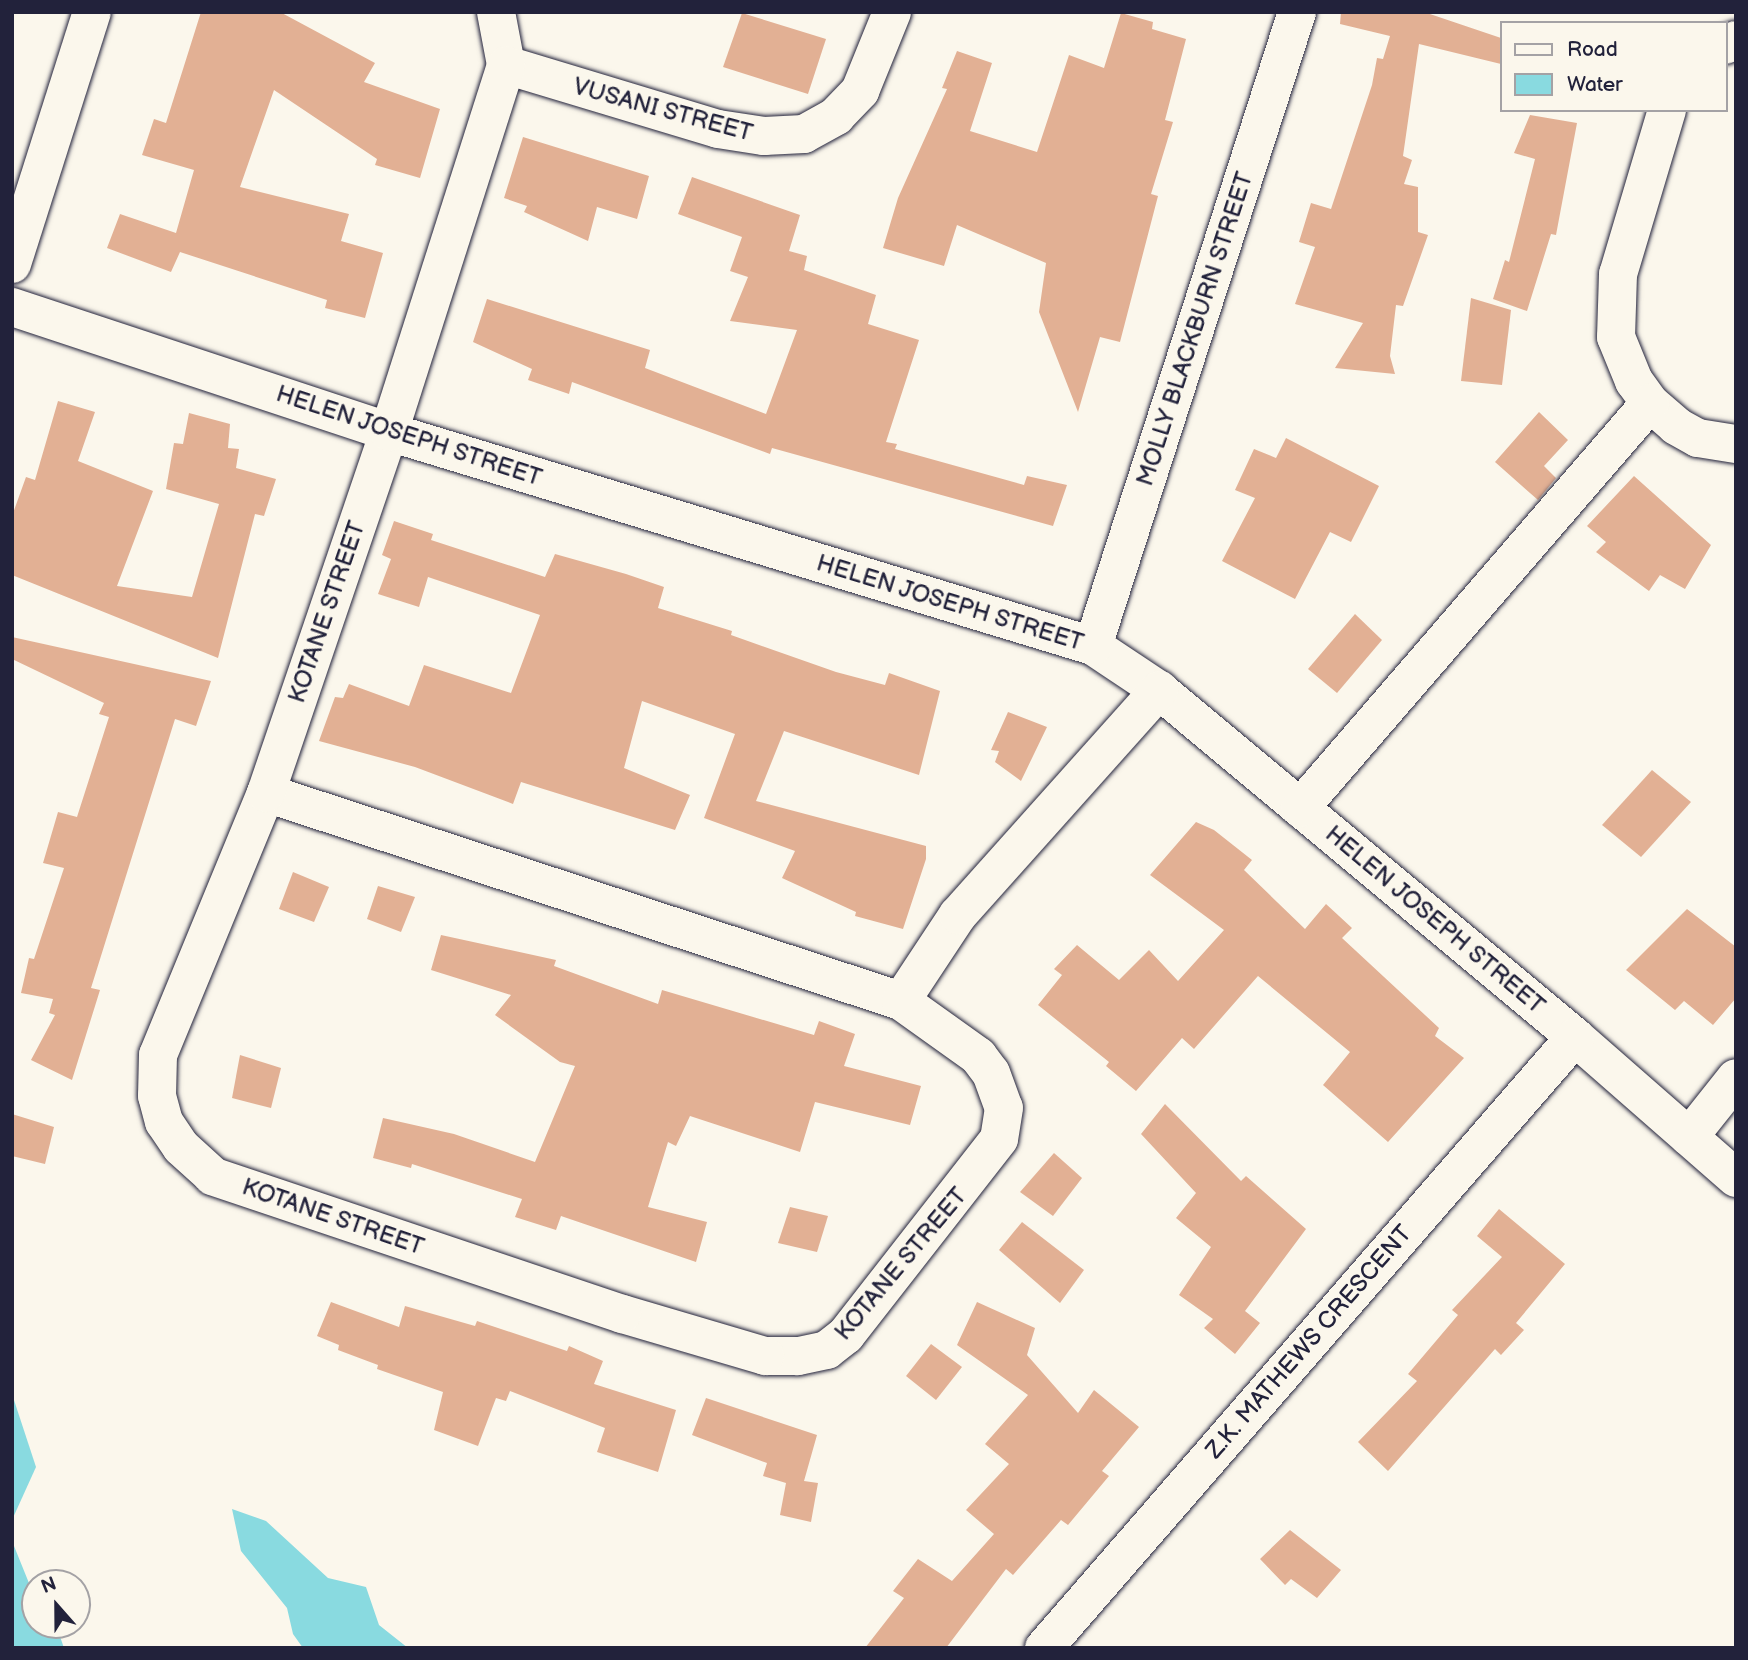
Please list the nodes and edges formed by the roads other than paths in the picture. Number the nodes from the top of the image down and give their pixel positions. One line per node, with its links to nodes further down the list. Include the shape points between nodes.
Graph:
1 (92, 12): 7 (street)
2 (496, 12): 5 (street)
3 (892, 12): 5 (street, VUSANI STREET, via 860,91 836,117 804,134 764,136 718,128)
4 (1297, 12): 12 (street, MOLLY BLACKBURN STREET)
5 (506, 65): 10 (street, KOTANE STREET)
6 (1666, 112): 9 (street, via 1632,221 1614,306 1623,359)
7 (12, 264)
8 (12, 307): 10 (street, HELEN JOSEPH STREET)
9 (1650, 403): 11 (street, via 1698,438); 15 (street)
10 (389, 432): 12 (street, HELEN JOSEPH STREET); 14 (street, KOTANE STREET)
11 (1736, 444)
12 (1093, 646): 13 (street, HELEN JOSEPH STREET)
13 (1159, 690): 15 (street, HELEN JOSEPH STREET); 16 (street, via 958,915)
14 (265, 793): 16 (street, KOTANE STREET); 16 (street, KOTANE STREET, via 158,1055 157,1096 164,1122 181,1147 213,1176 622,1314 765,1356 827,1350 846,1335 986,1160 1005,1122 999,1091 978,1056)
15 (1300, 808): 17 (street, HELEN JOSEPH STREET)
16 (901, 1001)
17 (1575, 1037): 19 (street, HELEN JOSEPH STREET); 21 (street, Z.K. MATHEWS CRESCENT)
18 (1736, 1078): 19 (street)
19 (1689, 1137): 20 (street, HELEN JOSEPH STREET)
20 (1736, 1178)
21 (1044, 1648)

